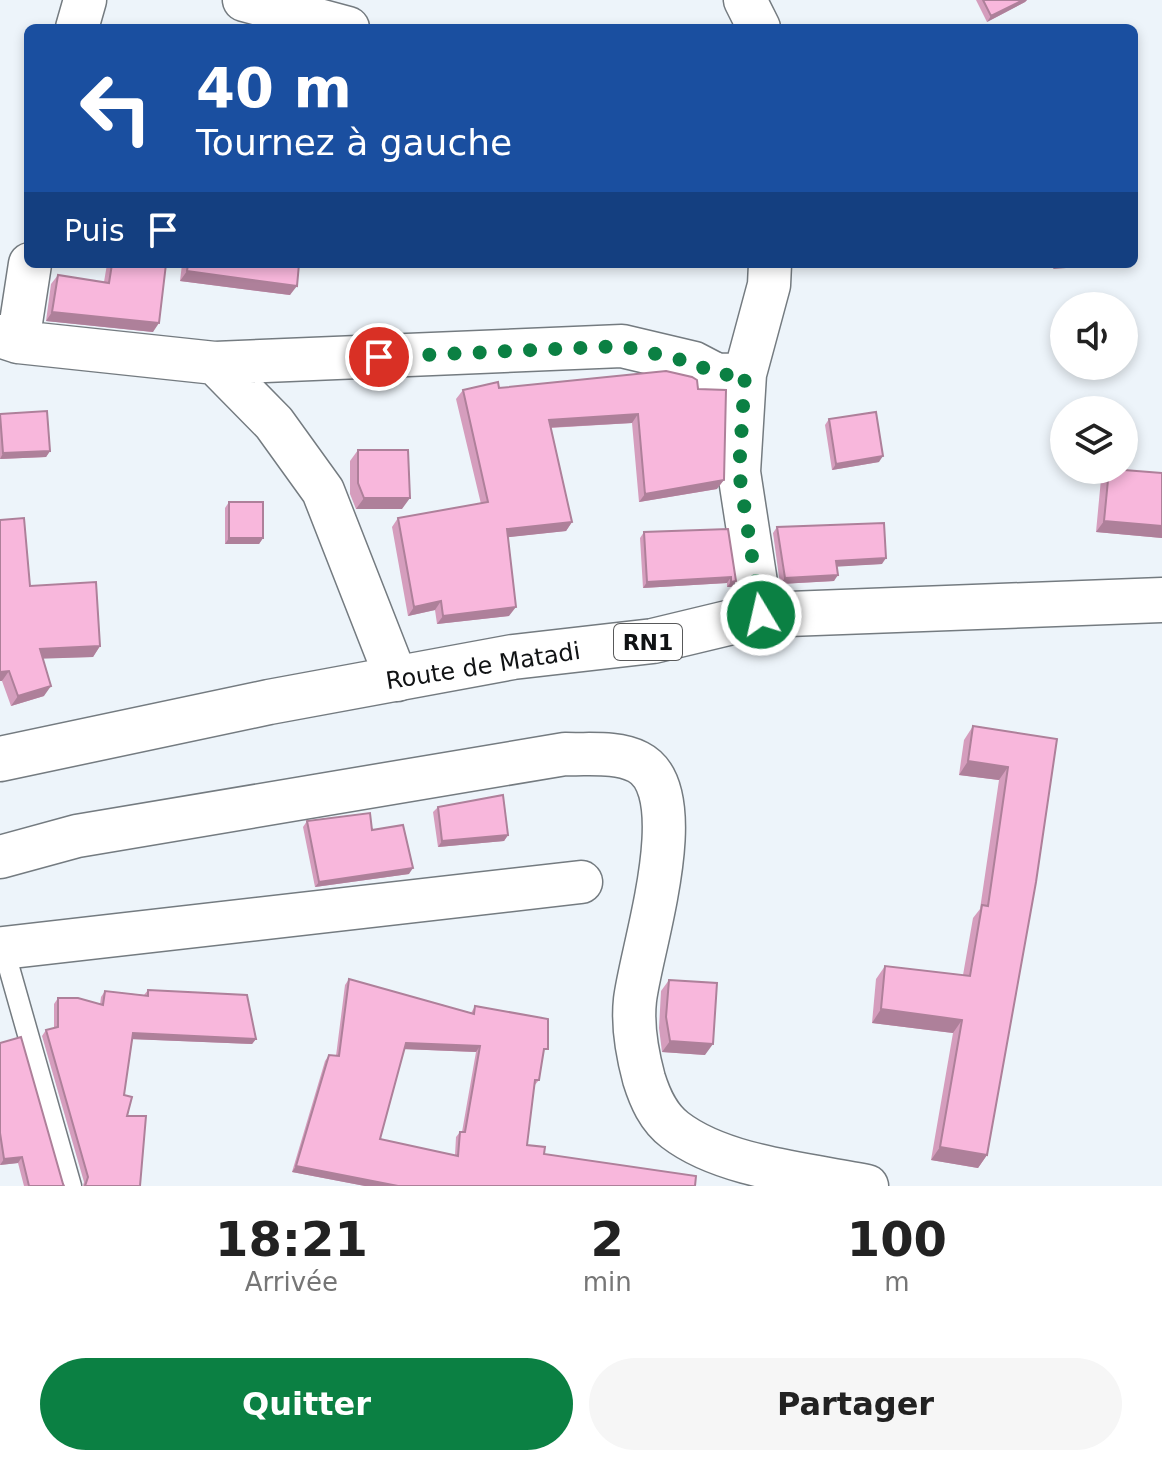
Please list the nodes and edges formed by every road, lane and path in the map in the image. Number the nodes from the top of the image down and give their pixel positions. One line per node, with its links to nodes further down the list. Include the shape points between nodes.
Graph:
1 (85, 0): 4 (street)
2 (244, 0): 5 (street)
3 (745, 0): 6 (street)
4 (78, 24)
5 (333, 24)
6 (757, 24)
7 (29, 268): 9 (street)
8 (770, 268): 11 (street)
9 (9, 339): 10 (street)
10 (215, 363): 11 (street, via 622,346 680,358 717,375); 14 (street, via 274,423 323,491)
11 (745, 374): 13 (street, via 739,472)
12 (1162, 600): 13 (highway, Route de Matadi / RN1)
13 (761, 615): 14 (highway, Route de Matadi / RN1, via 653,641 513,657)
14 (397, 680): 15 (highway, Route de Matadi / RN1)
15 (0, 759)
16 (0, 857): 20 (street, via 77,836 565,754 612,755 640,763 659,785 666,818 635,1003 637,1051 651,1101 673,1129 706,1149)
17 (581, 882): 18 (street)
18 (2, 940): 19 (lane)
19 (71, 1186)
20 (867, 1186)

